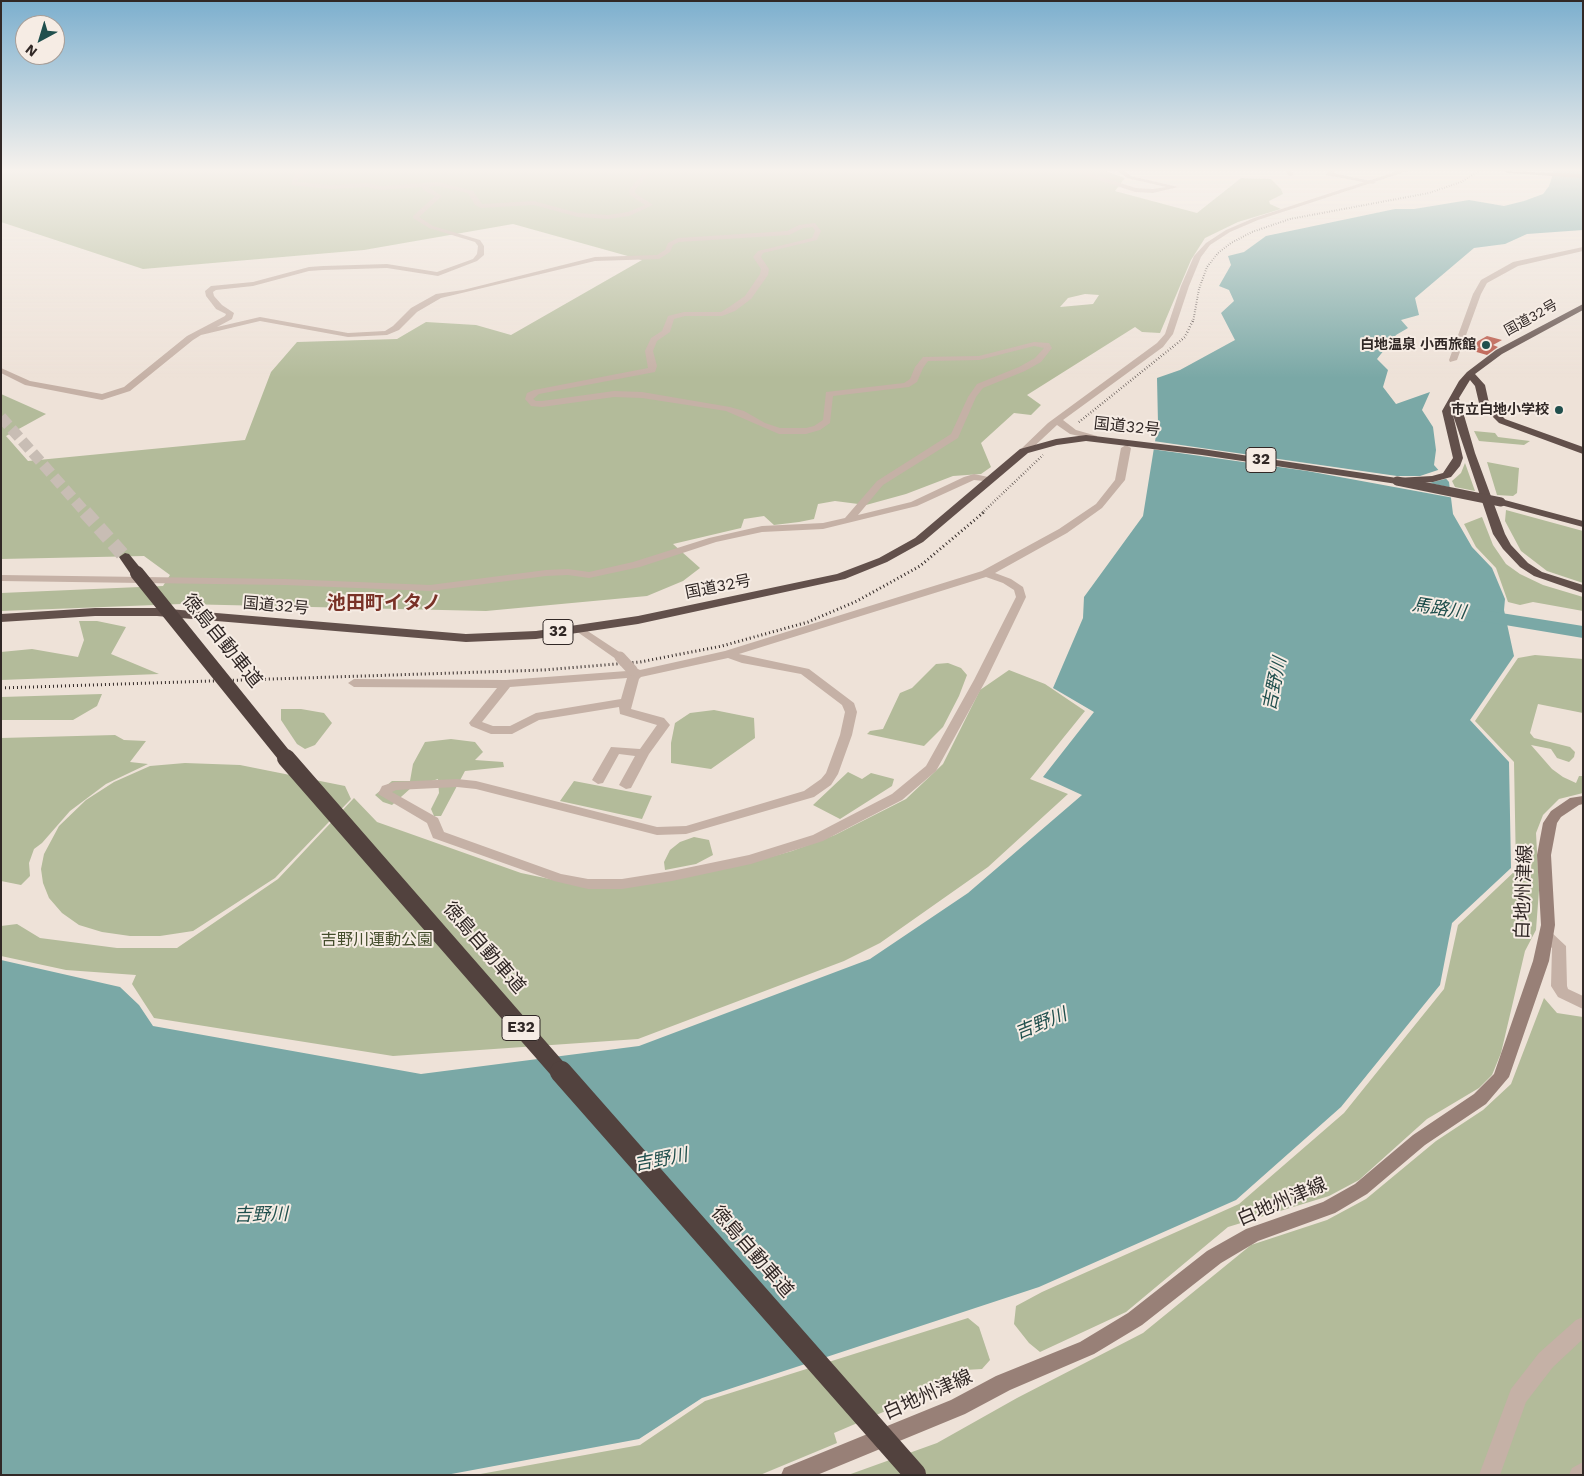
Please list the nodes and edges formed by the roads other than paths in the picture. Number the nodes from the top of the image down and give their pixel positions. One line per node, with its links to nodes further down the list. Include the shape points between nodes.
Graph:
1 (474, 240): 7 (street, via 481,246 480,255 475,260 438,274 387,266 323,268 253,284 214,288 209,291 210,296 219,307 230,313 229,317)
2 (680, 240): 7 (street, via 670,244 668,251 659,257 594,259 439,296 414,310 396,328 370,336 260,319)
3 (808, 240): 20 (street, via 760,252 757,257 765,269 764,276 748,297 732,309 722,314 684,314 671,318 666,332 654,340 649,351 654,366 652,370 537,392 528,399 534,404 542,404 614,394 642,395 727,409 779,430 806,431 827,420 828,394 906,385 914,380 926,359 979,358 1034,344 1046,345 1048,348 1038,360 980,386 955,436 880,483)
4 (1214, 240): 12 (street, via 1198,256 1184,286 1169,334 1140,360)
5 (1583, 249): 8 (street, via 1516,264 1484,282)
6 (1583, 306): 10 (highway, 国道32号 / 32, via 1499,352)
7 (200, 333): 9 (street, via 127,389 102,398 28,382)
8 (1453, 360)
9 (1, 370)
10 (1470, 374): 11 (highway, 国道32号 / 32); 15 (highway, via 1480,385 1484,403 1502,421)
11 (1454, 398): 17 (highway, 国道32号 / 32, via 1448,411); 25 (highway, via 1499,534 1507,547 1538,574)
12 (1058, 421): 13 (street); 16 (street)
13 (1072, 437): 16 (highway, 国道32号 / 32); 19 (highway, 国道32号 / 32, via 1240,457)
14 (1126, 448): 23 (street, via 1120,480 1098,506 1063,531)
15 (1583, 450)
16 (1024, 451): 18 (highway, 国道32号 / 32)
17 (1458, 458): 19 (highway, 国道32号 / 32, bridge, via 1451,472 1441,477)
18 (990, 480): 20 (street, via 967,479 914,504); 27 (highway, 国道32号 / 32, via 919,540 883,560 841,577 759,596)
19 (1397, 481): 21 (highway, 国道32号 / 32, bridge)
20 (848, 520): 24 (street, via 823,526 762,529 590,575 546,573 430,588 285,582)
21 (1583, 523)
22 (125, 558): 41 (highway, 徳島自動車道 / E32, bridge, via 328,809)
23 (986, 573): 28 (street); 28 (street, via 1019,589 1021,597 931,768 897,798 818,838 751,859 663,878 622,884 588,884 559,878 438,835 433,822 385,794 394,786 448,783 476,786 657,831 694,828 809,794 832,774 852,712 848,703 805,671 742,660)
24 (1, 578)
25 (1583, 589)
26 (1, 618): 27 (highway, 国道32号 / 32, via 156,612 466,638)
27 (580, 629): 29 (street, bridge, via 620,657)
28 (729, 654): 29 (street, via 655,672)
29 (635, 672): 31 (street); 32 (street)
30 (354, 683): 31 (street)
31 (506, 684): 32 (street, via 476,723 491,730 512,730 536,717)
32 (627, 702): 33 (street, via 624,711 664,725)
33 (643, 753): 34 (street, via 615,750); 35 (street)
34 (598, 780)
35 (626, 785)
36 (1583, 800): 37 (main road, 白地州津線, via 1575,801 1550,822 1544,855)
37 (1546, 936): 38 (street, via 1559,946 1559,986 1563,992); 42 (main road, 白地州津線, via 1541,961 1501,1077 1480,1099 1419,1140 1361,1189 1329,1208 1252,1235 1214,1257 1135,1319 1087,1348 1003,1383 958,1407)
38 (1583, 1003)
39 (1583, 1326): 43 (street, via 1546,1360 1518,1396)
40 (1583, 1472): 44 (street)
41 (915, 1474)
42 (791, 1475)
43 (1489, 1475)
44 (1579, 1475)

